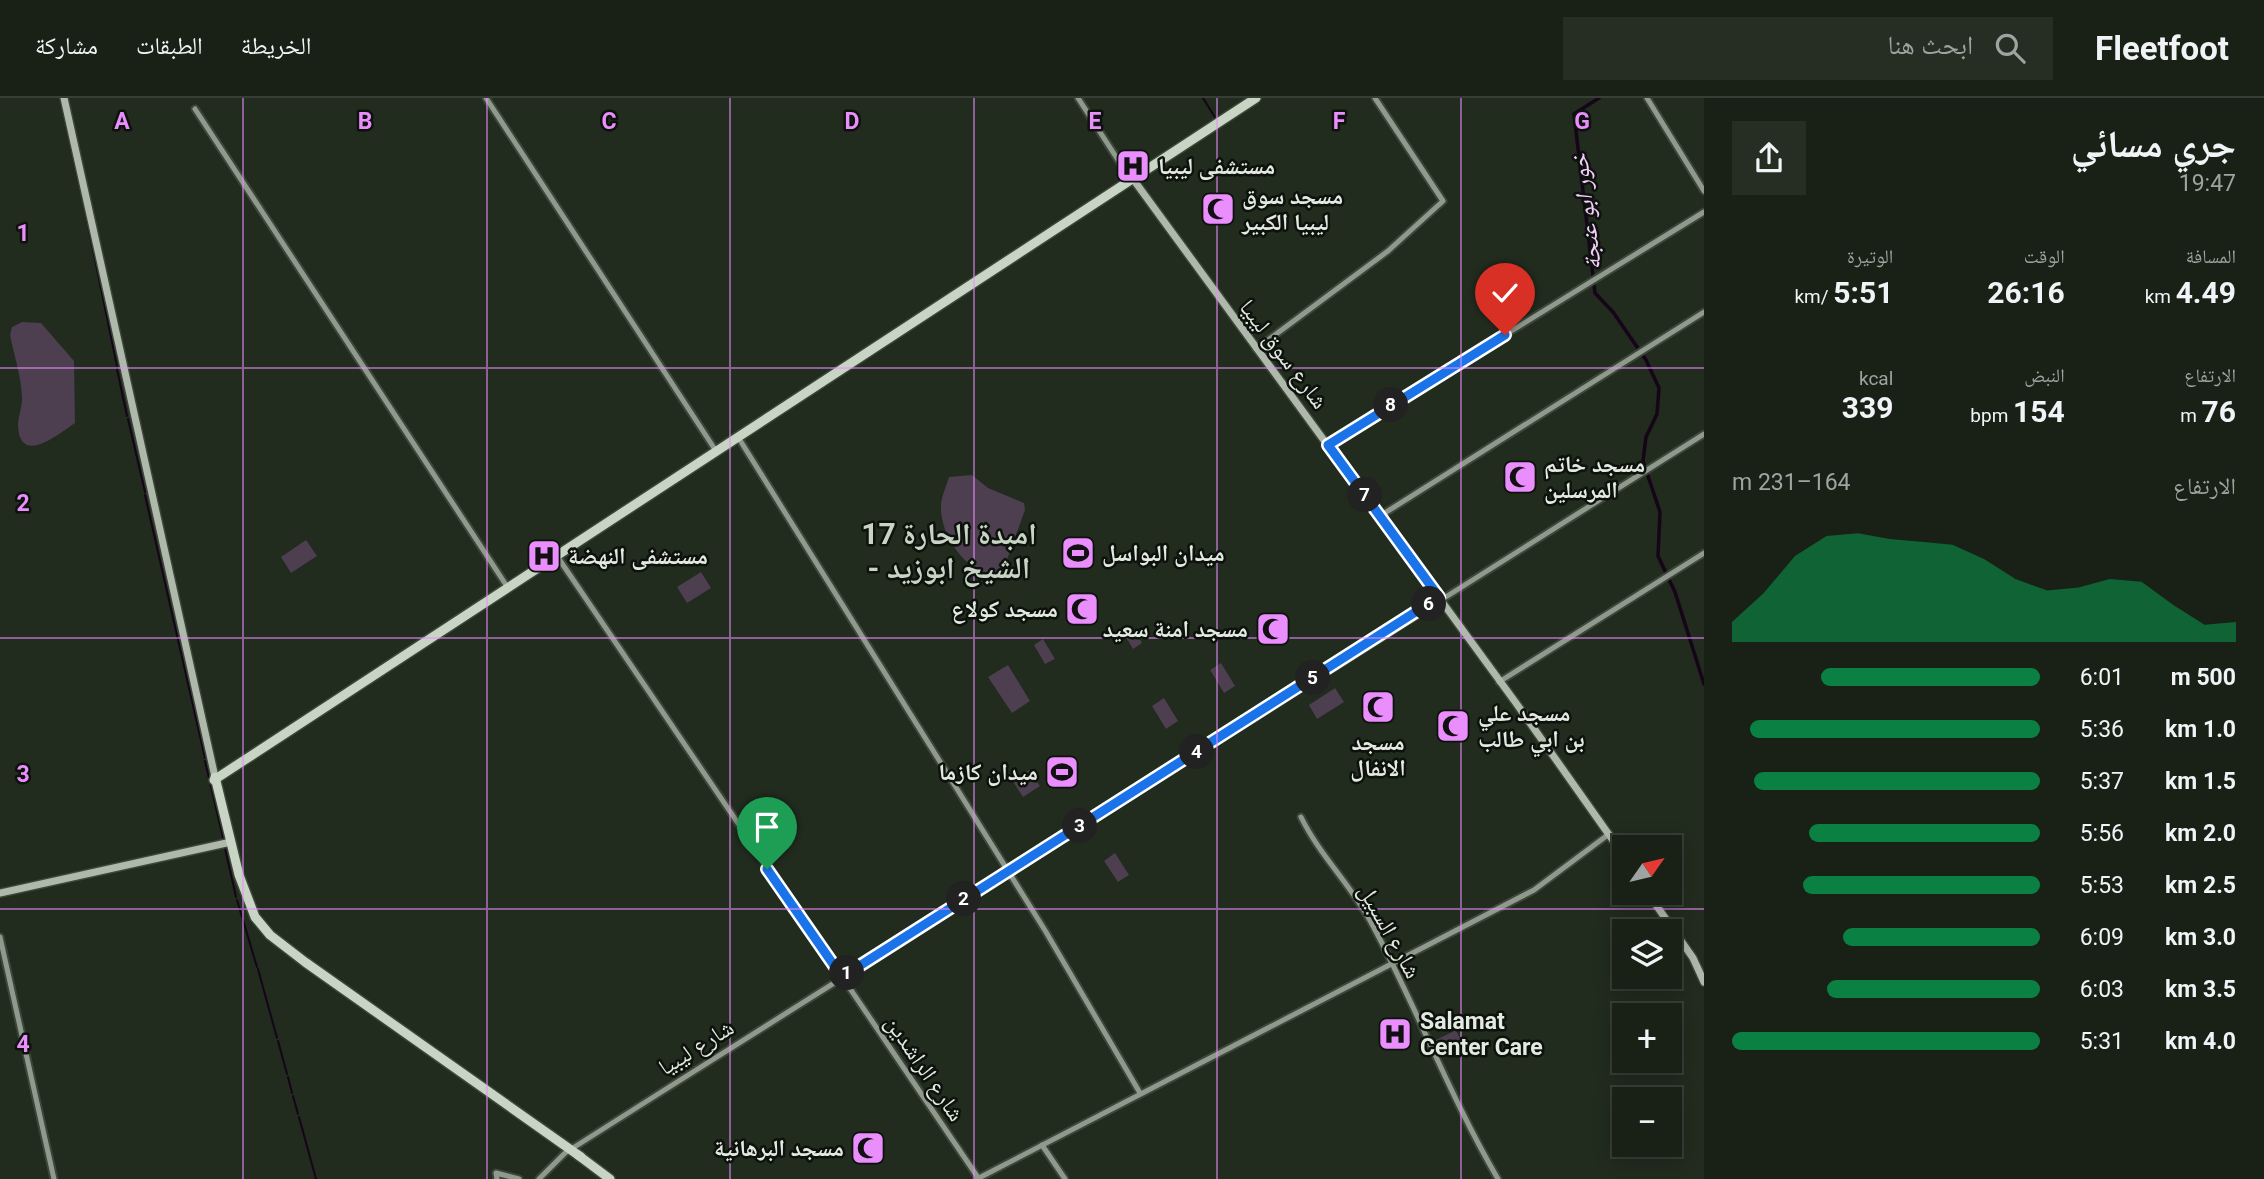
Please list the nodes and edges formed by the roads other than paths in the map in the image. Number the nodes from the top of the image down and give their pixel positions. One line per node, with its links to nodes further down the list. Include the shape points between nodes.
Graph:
1 (64, 98): 23 (main road)
2 (486, 98): 16 (street)
3 (1079, 98): 8 (street)
4 (1256, 98): 8 (highway)
5 (1375, 98): 12 (street, via 1443,201 1396,243)
6 (1647, 98): 9 (street)
7 (195, 109): 20 (street)
8 (1133, 181): 12 (main road, شارع سوق ليبيا); 14 (highway)
9 (1704, 191)
10 (1704, 212): 15 (street)
11 (1704, 312): 17 (street)
12 (1255, 347): 15 (main road, شارع سوق ليبيا)
13 (1704, 433): 21 (street, شارع ليبيا)
14 (738, 436): 16 (highway); 28 (street)
15 (1326, 445): 17 (main road, شارع سوق ليبيا); 21 (main road, شارع سوق ليبيا)
16 (716, 451): 19 (highway)
17 (1380, 516): 21 (main road, شارع سوق ليبيا)
18 (1704, 553): 22 (street)
19 (555, 557): 20 (highway); 35 (street, شارع الراشدين)
20 (508, 587): 23 (highway)
21 (1440, 599): 22 (main road, شارع سوق ليبيا); 28 (street, شارع ليبيا)
22 (1499, 681): 25 (main road, شارع سوق ليبيا)
23 (216, 775): 27 (highway)
24 (1301, 817): 33 (street, شارع السبيل, via 1369,919)
25 (1608, 835): 26 (main road, شارع سوق ليبيا); 33 (street, via 1534,890)
26 (1612, 841)
27 (226, 843): 29 (main road); 39 (highway, via 249,904 270,935)
28 (1008, 873): 35 (street, شارع ليبيا); 37 (street)
29 (0, 893)
30 (1657, 905): 34 (main road)
31 (1657, 905): 36 (main road)
32 (0, 937): 40 (street)
33 (1391, 964): 37 (street); 47 (street, شارع السبيل)
34 (1704, 976)
35 (842, 978): 39 (street, شارع ليبيا); 45 (street, شارع الراشدين)
36 (1704, 982)
37 (1140, 1093): 38 (street)
38 (1042, 1145): 45 (street); 46 (street)
39 (572, 1149): 43 (street, شارع ليبيا); 44 (highway)
40 (54, 1179)
41 (497, 1179): 42 (street, via 496,1173)
42 (519, 1179)
43 (539, 1179)
44 (610, 1179)
45 (979, 1179)
46 (1065, 1179)
47 (1498, 1179)

